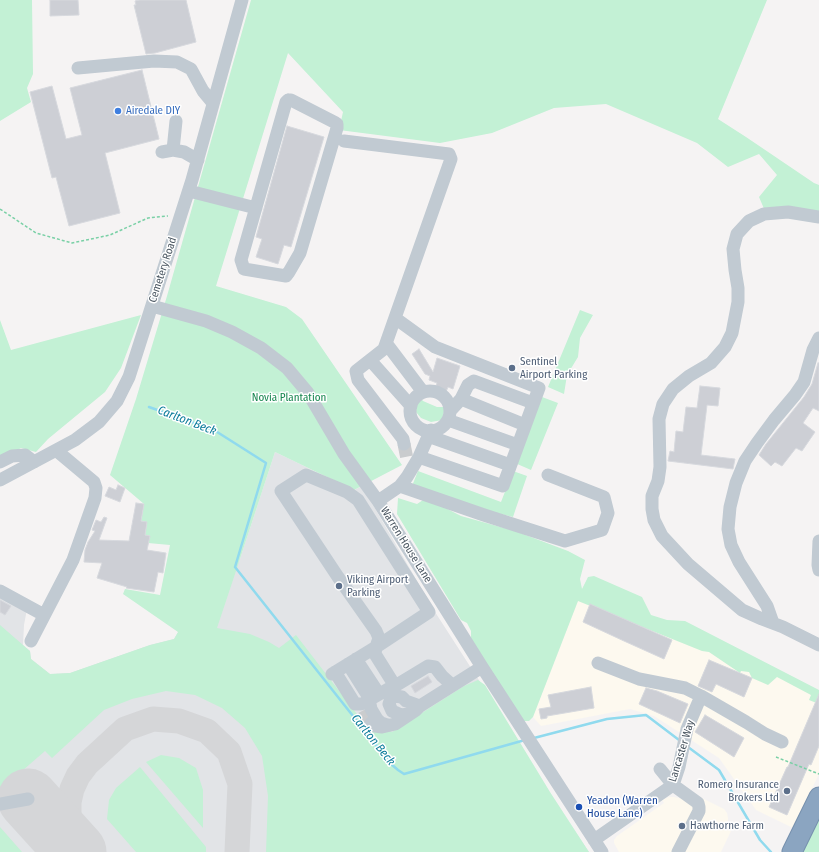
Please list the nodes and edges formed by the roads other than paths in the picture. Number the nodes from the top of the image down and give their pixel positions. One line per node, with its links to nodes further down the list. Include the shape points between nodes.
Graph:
1 (242, 0): 3 (street, Cemetery Road)
2 (78, 68): 3 (street, via 154,61 177,62 191,69)
3 (213, 103): 6 (street, Cemetery Road)
4 (176, 121): 6 (street, via 167,151 184,152)
5 (344, 141): 11 (street, via 448,154 451,159)
6 (198, 160): 7 (street, Cemetery Road)
7 (189, 191): 8 (street); 10 (street, Cemetery Road)
8 (256, 208): 8 (street, via 286,102 291,100 337,124 300,253 286,276 244,269 242,266 240,260)
9 (819, 216): 37 (street, via 788,212 764,214 749,221 737,234 733,249 738,302 732,333 726,347 711,362 673,389 663,404 659,419 660,467 652,496 652,509 662,536 688,564 742,610)
10 (152, 306): 24 (street, Cemetery Road, via 129,377 117,401 99,422); 32 (street, Warren House Lane, via 206,321 232,332 261,348 287,368 308,393 344,454)
11 (395, 318): 13 (street); 17 (street, via 435,347 539,388)
12 (819, 338): 37 (street, via 804,382 745,462 730,507 728,528 731,545 767,606)
13 (386, 346): 14 (street); 15 (street)
14 (370, 360): 18 (street); 22 (street, via 356,371 358,380)
15 (423, 392): 18 (street, via 413,400); 19 (street, via 441,394 449,404)
16 (461, 399): 17 (street, via 468,385 474,381); 19 (street); 20 (street)
17 (533, 403): 20 (street)
18 (411, 406): 21 (street, via 410,413 416,425)
19 (449, 415): 21 (street, via 446,423); 23 (street)
20 (525, 425): 23 (street)
21 (430, 433): 25 (street); 28 (street)
22 (404, 444)
23 (518, 445): 28 (street)
24 (57, 450): 27 (street, Cemetery Road); 36 (street, via 94,482 96,488 95,498 73,560)
25 (413, 458): 28 (street, via 503,486); 31 (street)
26 (0, 462): 27 (street, via 12,456 25,455)
27 (34, 462): 30 (street, Cemetery Road)
28 (510, 465)
29 (548, 475): 31 (street, via 604,497 608,513 602,530 565,541 484,515)
30 (0, 480)
31 (404, 481): 32 (street)
32 (378, 501): 43 (street, Warren House Lane)
33 (819, 541): 34 (street)
34 (819, 570)
35 (0, 591): 36 (street)
36 (44, 615): 38 (street)
37 (773, 623): 39 (street)
38 (31, 640)
39 (819, 645)
40 (376, 647): 40 (street, via 429,612 358,500 347,492 306,475 281,490 376,631 379,638); 42 (street); 44 (street, via 375,654)
41 (598, 663): 46 (street, via 638,679 685,688)
42 (344, 667): 47 (street); 47 (street, via 355,704)
43 (482, 667): 45 (street); 58 (street, Warren House Lane)
44 (395, 685): 45 (street, via 428,666 434,666); 47 (street)
45 (452, 685): 48 (street)
46 (701, 696): 52 (street); 54 (street, Lancaster Way, via 687,729)
47 (369, 701): 51 (street, via 381,723)
48 (420, 706): 49 (street); 49 (street, via 402,697 391,698 389,704 392,711 402,715)
49 (409, 714): 51 (street, via 395,724)
50 (371, 723): 51 (street, via 382,727)
51 (389, 725)
52 (782, 742)
53 (660, 770): 54 (street)
54 (673, 785): 58 (street, Lancaster Way); 61 (street, via 698,803 699,807)
55 (28, 799): 57 (street)
56 (818, 801): 59 (highway)
57 (0, 804)
58 (594, 840): 60 (street, Warren House Lane)
59 (793, 850)
60 (602, 852)
61 (678, 852)

